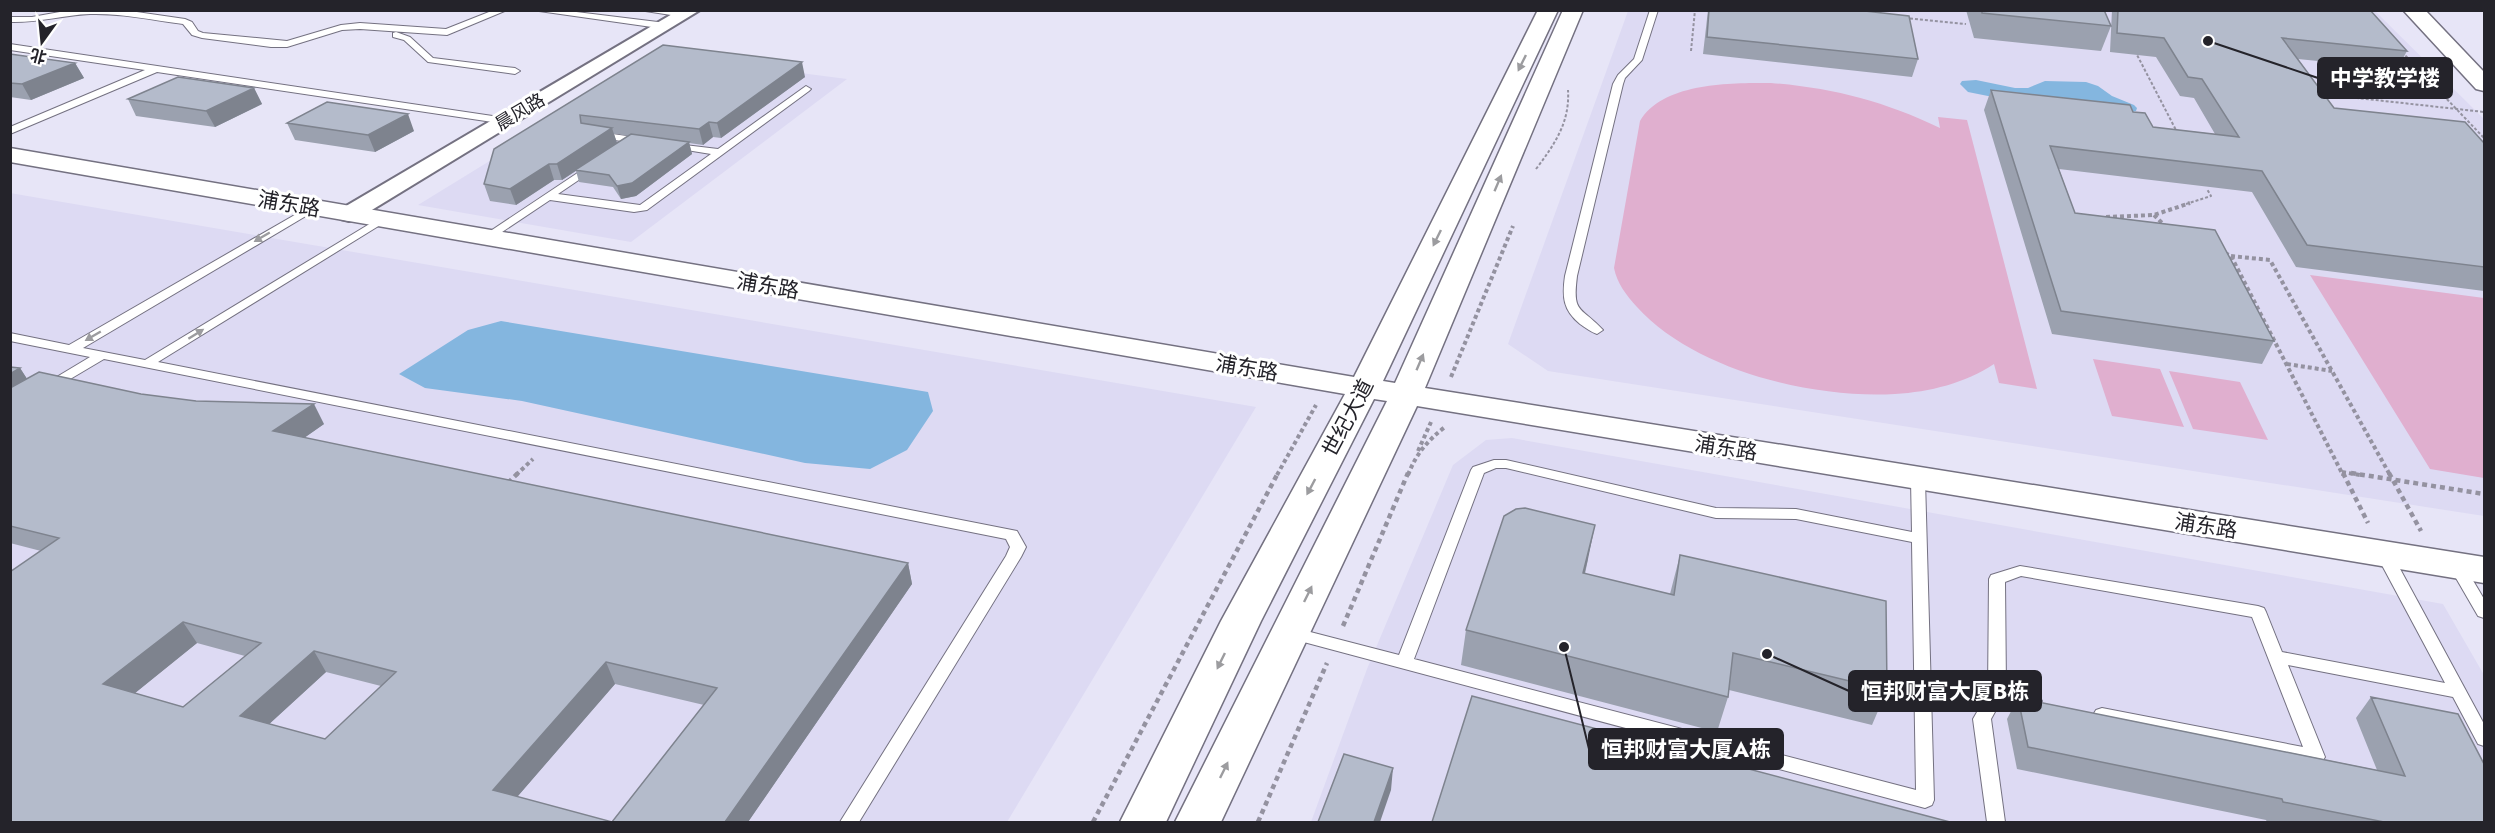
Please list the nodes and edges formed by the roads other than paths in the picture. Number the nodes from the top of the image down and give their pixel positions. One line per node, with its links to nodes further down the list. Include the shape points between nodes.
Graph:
1 (503, 10): 13 (lane, via 447,32 374,26)
2 (536, 10): 12 (lane)
3 (643, 10): 10 (lane)
4 (1548, 10): 38 (street, 世纪大道, one-way to 38)
5 (1573, 10): 40 (street, 世纪大道, one-way to 5)
6 (1654, 10): 33 (lane, via 1638,60 1618,84 1571,276 1568,297 1572,311)
7 (2413, 10): 18 (street)
8 (2432, 10): 15 (street)
9 (91, 11): 11 (lane, via 45,20); 13 (lane, via 184,22 202,35 272,44 287,44)
10 (688, 13): 12 (street, 晨风路)
11 (10, 19)
12 (666, 26): 20 (street, 晨风路)
13 (341, 28): 17 (lane, via 410,38 431,60)
14 (10, 47): 16 (lane)
15 (2484, 65)
16 (155, 69): 20 (lane); 21 (lane)
17 (515, 71)
18 (2484, 84)
19 (806, 89): 26 (lane)
20 (507, 121): 30 (street, 晨风路)
21 (10, 131)
22 (589, 134): 23 (lane)
23 (632, 140): 24 (lane); 28 (lane)
24 (654, 143)
25 (665, 144): 26 (lane)
26 (721, 152): 28 (lane, via 640,209)
27 (10, 155): 29 (street, 浦东路)
28 (548, 196): 32 (lane)
29 (312, 208): 30 (street, 浦东路); 35 (lane, one-way to 35)
30 (349, 214): 31 (street, 浦东路)
31 (381, 220): 32 (street, 浦东路); 37 (lane, one-way to 31)
32 (486, 238): 38 (street, 浦东路)
33 (1597, 330)
34 (10, 337): 35 (lane)
35 (71, 349): 36 (lane)
36 (102, 356): 37 (lane); 39 (lane)
37 (147, 364): 54 (lane, via 1012,535 1018,547 1013,557)
38 (1364, 388): 40 (street, 浦东路); 55 (street, 世纪大道, one-way to 55, via 1240,621)
39 (41, 392)
40 (1406, 395): 41 (street, 浦东路); 46 (street, 世纪大道, one-way to 40)
41 (1918, 480): 42 (lane); 43 (street, 浦东路)
42 (1918, 538): 48 (lane, via 1796,514 1716,513 1494,464 1478,470); 48 (lane, via 1925,800)
43 (2384, 554): 44 (street, 浦东路); 49 (lane)
44 (2460, 566): 45 (lane)
45 (2484, 612)
46 (1289, 632): 48 (lane); 56 (street, 世纪大道, one-way to 46)
47 (2276, 657): 49 (lane); 50 (lane, via 2258,612 2019,571 1997,579); 52 (lane, via 2316,757)
48 (1404, 663)
49 (2459, 692): 53 (lane)
50 (1997, 694): 51 (lane); 57 (lane, via 1982,719)
51 (2054, 705)
52 (2088, 712)
53 (2484, 739)
54 (849, 822)
55 (1143, 822)
56 (1198, 822)
57 (1996, 822)

